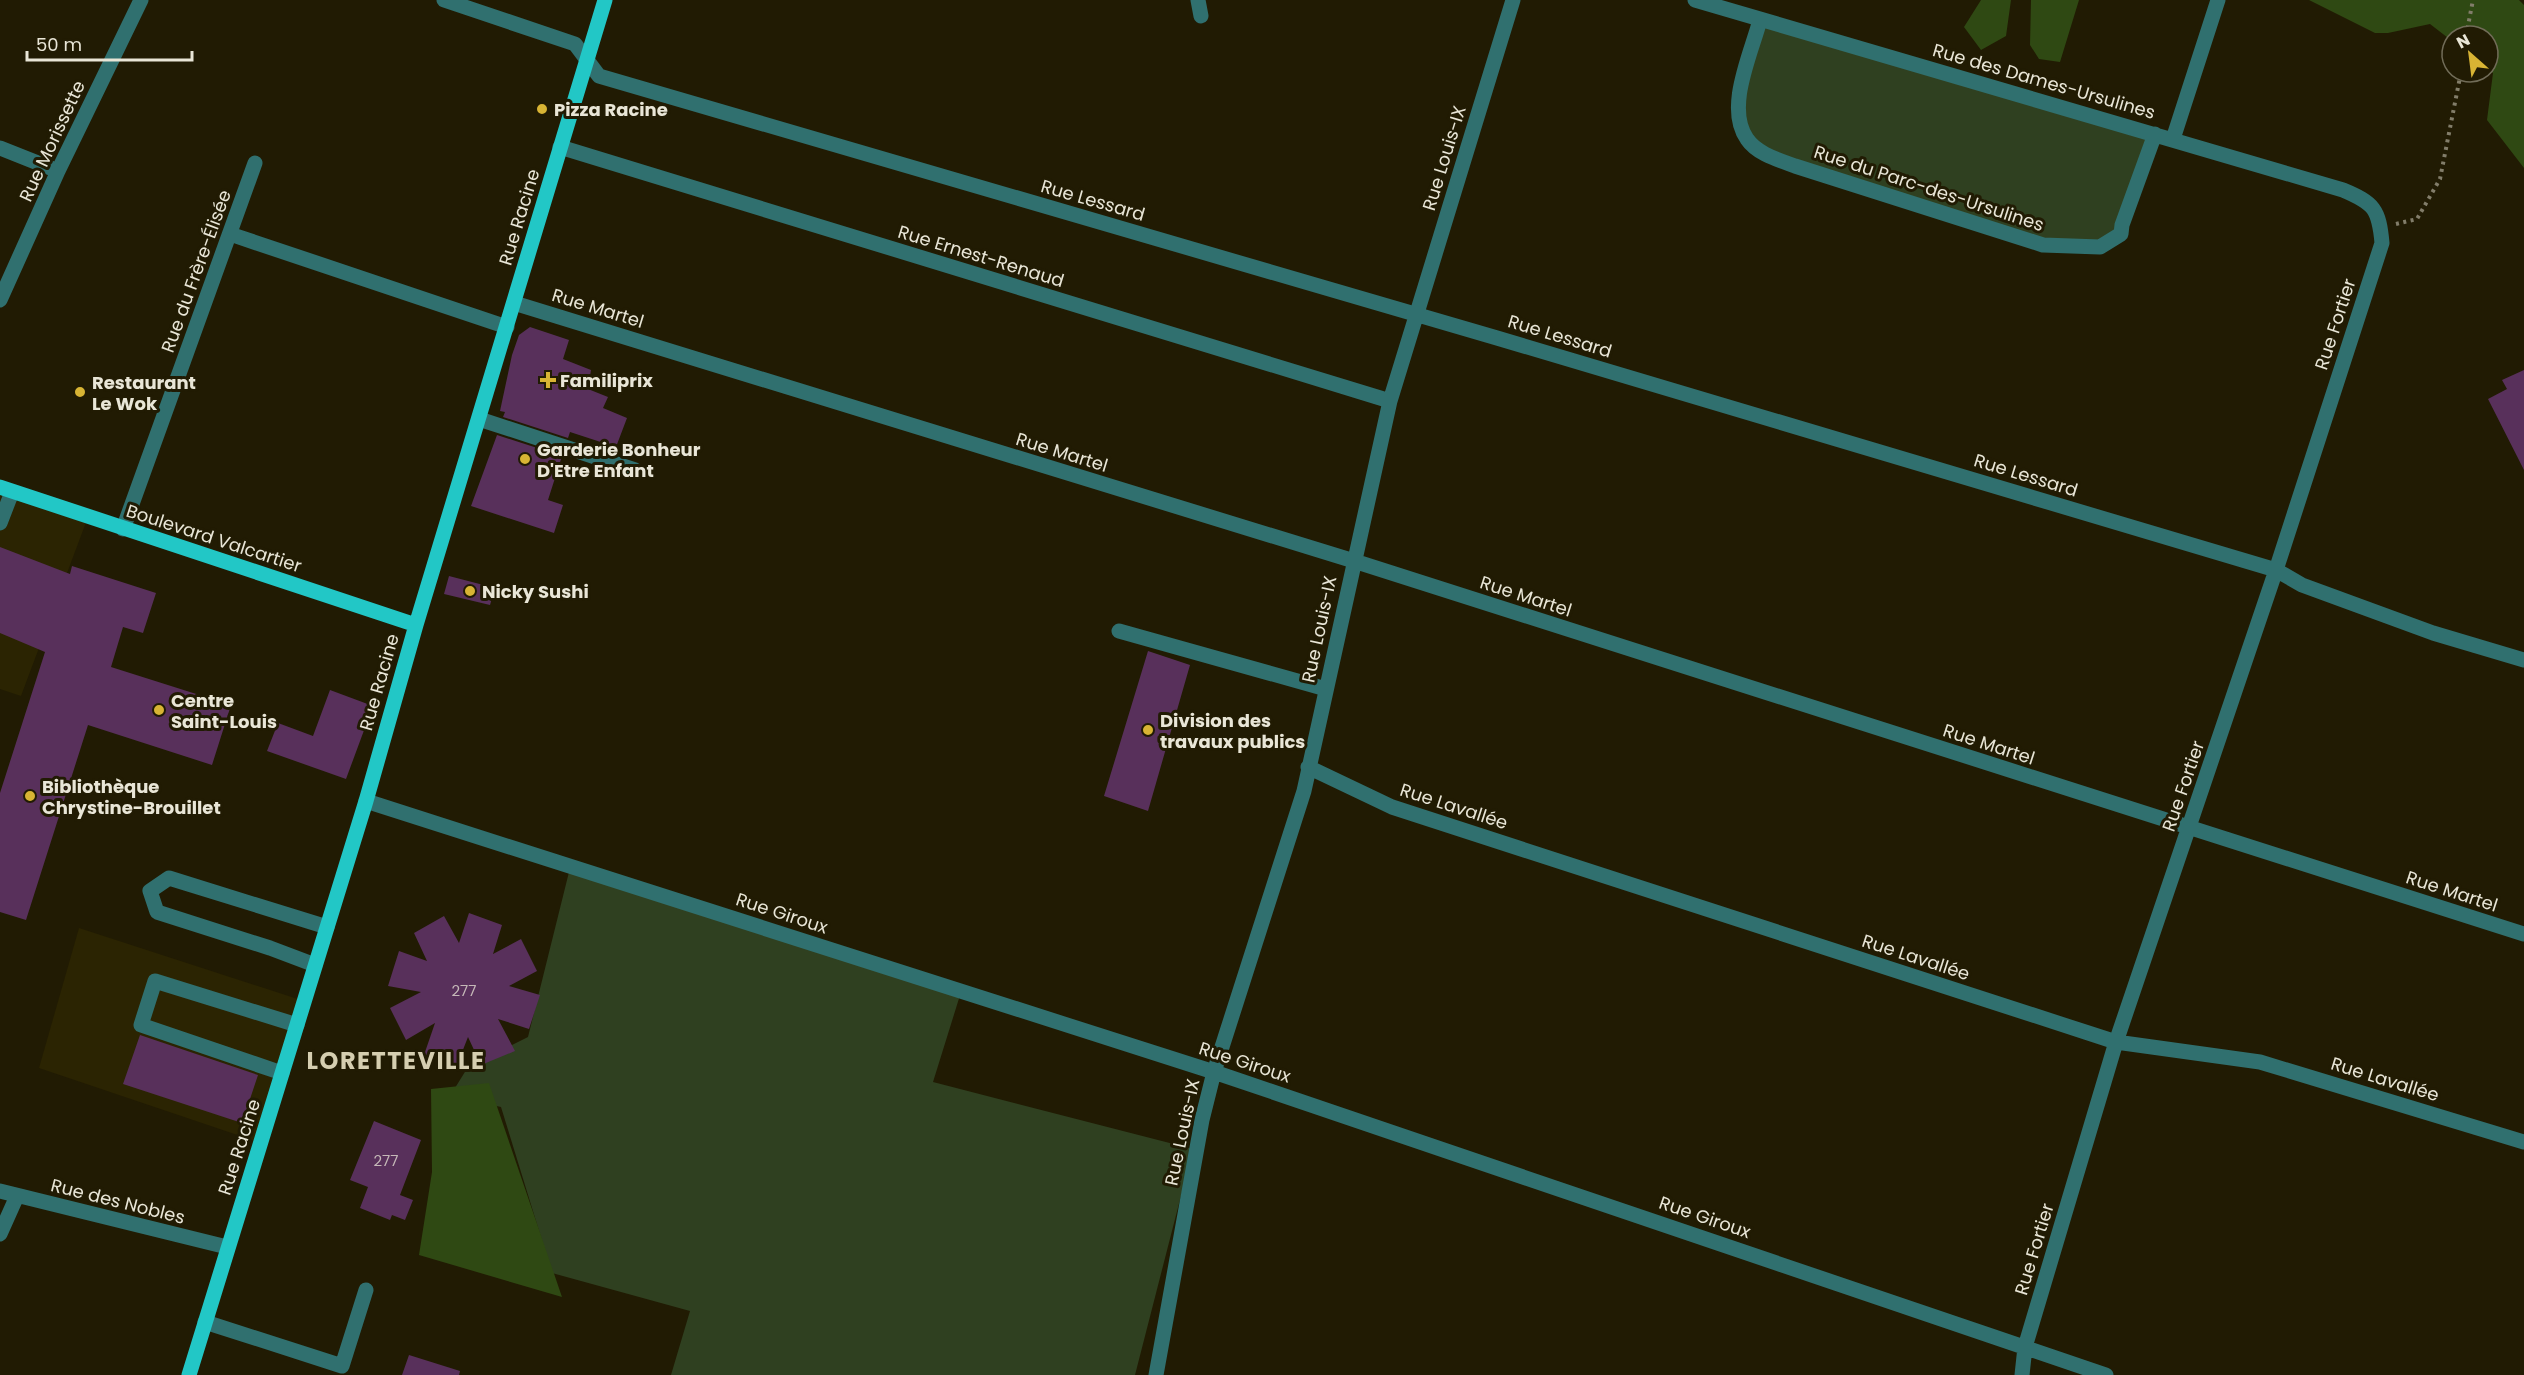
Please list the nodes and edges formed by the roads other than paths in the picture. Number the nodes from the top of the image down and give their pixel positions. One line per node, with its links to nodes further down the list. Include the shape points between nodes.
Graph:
1 (141, 0): 17 (street, Rue Morissette)
2 (444, 0): 11 (street, Rue Lessard, via 575,44)
3 (605, 0): 11 (main road, Rue Racine)
4 (1198, 0): 9 (street)
5 (1513, 0): 22 (street, Rue Louis-IX)
6 (1695, 0): 8 (street, Rue des Dames-Ursulines)
7 (2218, 0): 13 (street)
8 (1736, 6): 10 (street, Rue des Dames-Ursulines)
9 (1201, 16)
10 (1760, 20): 12 (street, Rue des Dames-Ursulines); 12 (street, Rue du Parc-des-Ursulines, via 1737,100 1739,124 1748,141 1770,157 1795,166 2043,246 2100,247 2121,234)
11 (586, 58): 14 (main road, Rue Racine); 22 (street, Rue Lessard, via 599,76)
12 (2155, 134): 13 (street, Rue des Dames-Ursulines)
13 (2173, 139): 18 (street, Rue des Dames-Ursulines, via 2343,190 2365,199)
14 (560, 147): 21 (main road, Rue Racine); 24 (street, Rue Ernest-Renaud)
15 (0, 148): 17 (street)
16 (255, 163): 19 (street, Rue du Frère-Élisée)
17 (58, 171): 20 (street, Rue Morissette)
18 (2376, 211): 31 (street, Rue Fortier, via 2382,243)
19 (230, 234): 23 (street); 29 (street, Rue du Frère-Élisée)
20 (0, 300)
21 (514, 303): 23 (main road, Rue Racine); 30 (street, Rue Martel)
22 (1417, 316): 24 (street, Rue Louis-IX); 31 (street, Rue Lessard)
23 (507, 327): 25 (main road, Rue Racine)
24 (1390, 401): 30 (street, Rue Louis-IX)
25 (478, 419): 26 (street); 32 (main road, Rue Racine)
26 (635, 470)
27 (6, 490): 28 (street); 29 (main road, Boulevard Valcartier)
28 (0, 524)
29 (123, 529): 32 (main road, Boulevard Valcartier)
30 (1354, 561): 35 (street, Rue Louis-IX); 38 (street, Rue Martel)
31 (2276, 570): 34 (street, Rue Lessard, via 2302,585 2433,633); 38 (street, Rue Fortier)
32 (416, 625): 37 (main road, Rue Racine)
33 (1119, 631): 35 (street)
34 (2524, 660)
35 (1326, 689): 36 (street, Rue Louis-IX)
36 (1308, 767): 43 (street, Rue Lavallée, via 1392,807); 44 (street, Rue Louis-IX, via 1304,791)
37 (366, 801): 39 (main road, Rue Racine); 44 (street, Rue Giroux)
38 (2190, 829): 40 (street, Rue Martel); 43 (street, Rue Fortier)
39 (327, 927): 41 (main road, Rue Racine); 41 (street, via 169,878 150,891 158,912)
40 (2524, 934)
41 (315, 965): 42 (main road, Rue Racine)
42 (297, 1025): 45 (main road, Rue Racine); 45 (street, via 154,981 141,1025)
43 (2116, 1042): 46 (street, Rue Lavallée, via 2260,1062); 53 (street, Rue Fortier)
44 (1214, 1071): 53 (street, Rue Giroux); 55 (street, Rue Louis-IX)
45 (282, 1073): 50 (main road, Rue Racine)
46 (2524, 1142)
47 (0, 1191): 48 (street, Rue des Nobles)
48 (17, 1196): 49 (street); 50 (street, Rue des Nobles)
49 (0, 1234)
50 (227, 1247): 52 (main road, Rue Racine)
51 (366, 1290): 52 (street, via 342,1366)
52 (205, 1322): 54 (main road, Rue Racine)
53 (2025, 1347): 56 (street, Rue Fortier); 57 (street, Rue Giroux)
54 (189, 1375)
55 (1156, 1375)
56 (2022, 1375)
57 (2106, 1375)

